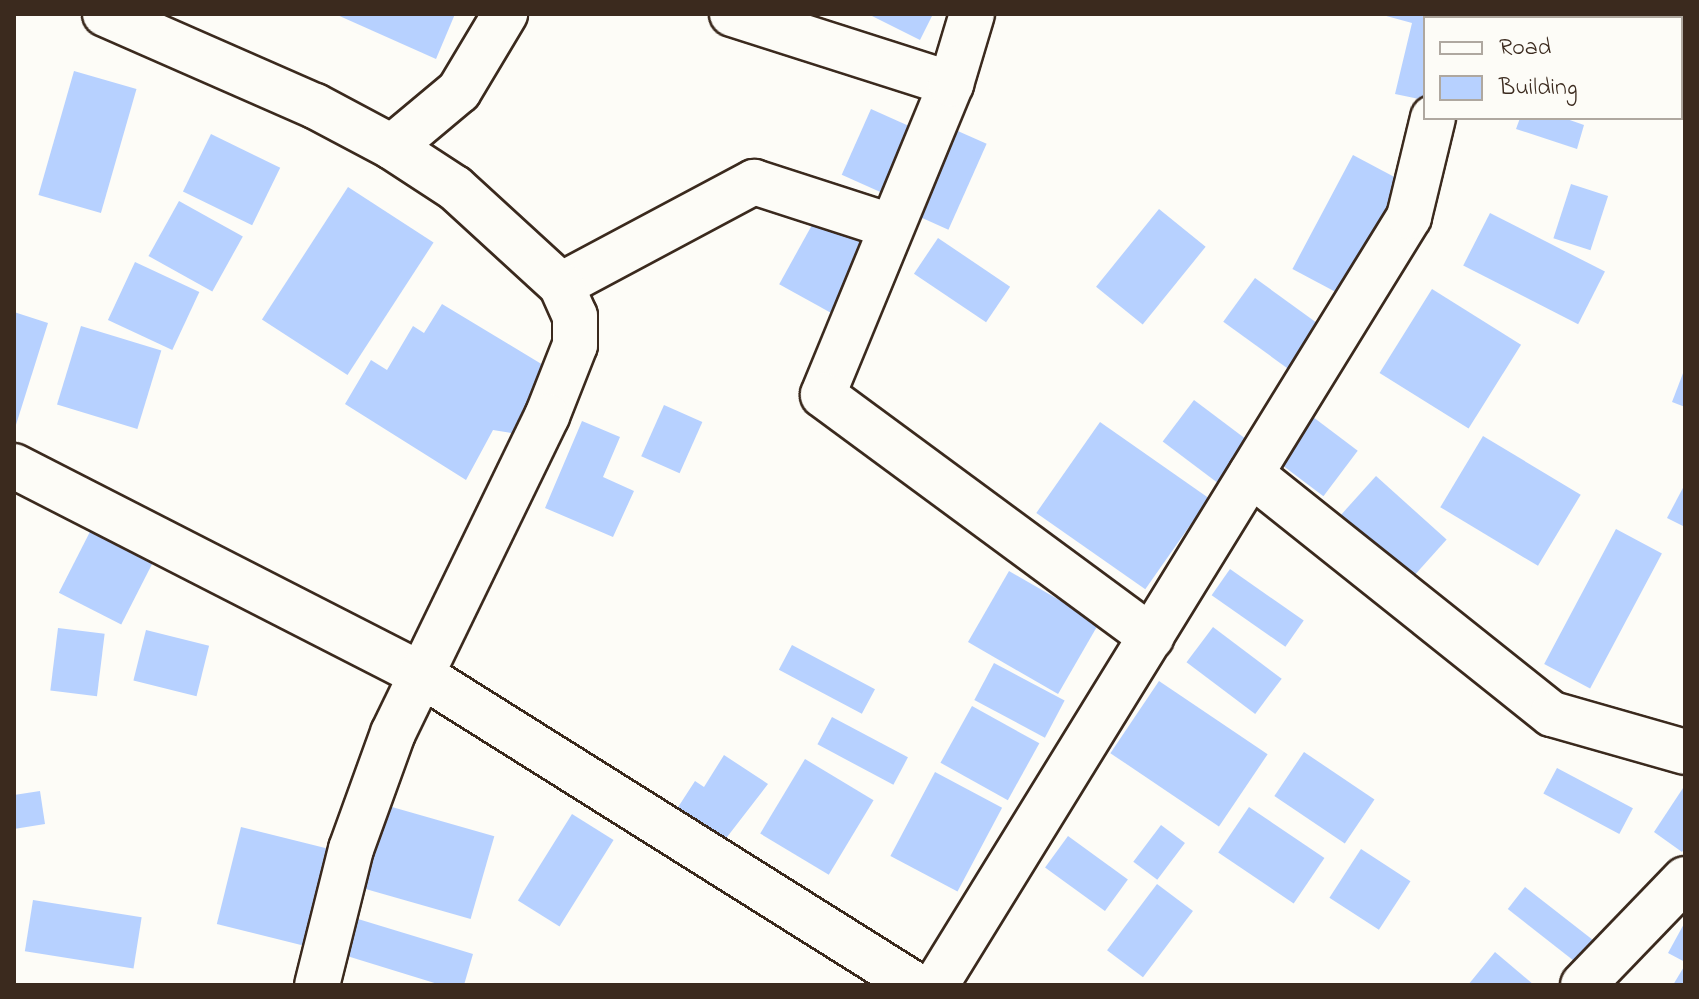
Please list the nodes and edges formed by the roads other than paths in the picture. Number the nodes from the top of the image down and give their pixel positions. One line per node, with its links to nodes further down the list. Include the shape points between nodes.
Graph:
1 (105, 14): 7 (street, via 315,106)
2 (505, 14): 7 (street, via 459,91)
3 (732, 14): 5 (street)
4 (972, 14): 5 (street)
5 (951, 84): 8 (street)
6 (1433, 120): 11 (street, via 1409,217)
7 (392, 147): 9 (street, via 455,188)
8 (890, 226): 9 (street, via 754,182); 12 (street, via 823,395)
9 (561, 285): 13 (street, via 575,316 575,345 566,373)
10 (14, 466): 13 (street)
11 (1251, 474): 12 (street); 14 (street, via 1552,714)
12 (1151, 637): 19 (street)
13 (420, 674): 17 (street, via 351,849); 18 (street)
14 (1685, 752)
15 (1685, 879): 16 (street)
16 (1591, 982)
17 (317, 985)
18 (915, 985)
19 (936, 985)

